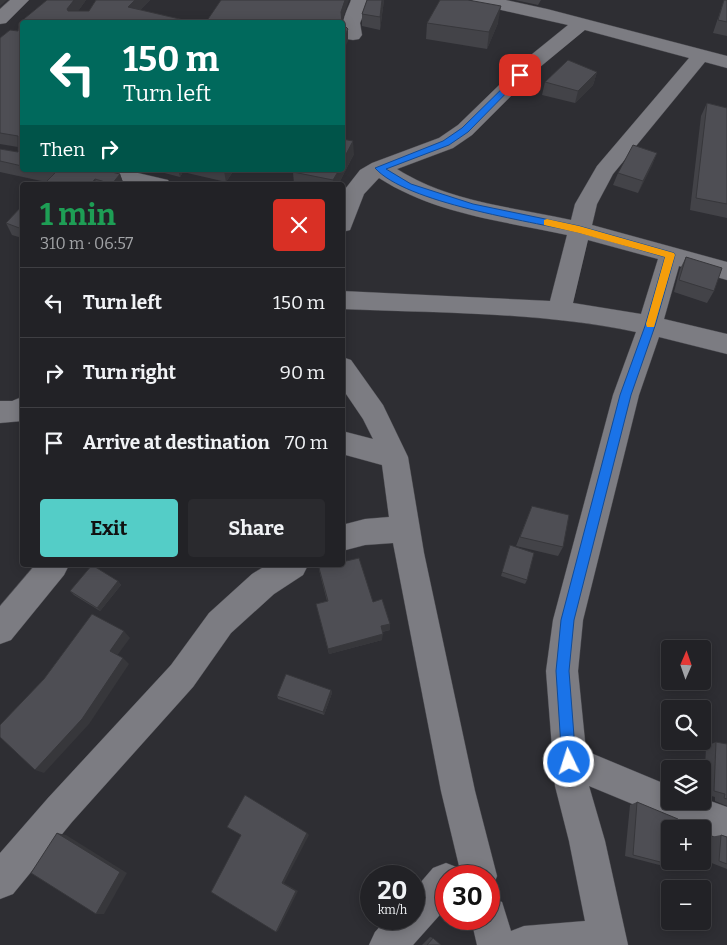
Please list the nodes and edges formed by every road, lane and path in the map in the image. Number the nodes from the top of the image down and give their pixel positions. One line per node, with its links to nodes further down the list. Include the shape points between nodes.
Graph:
1 (20, 0): 6 (street)
2 (360, 0): 7 (street, via 351,23)
3 (481, 0): 4 (street)
4 (550, 7): 5 (street)
5 (581, 24): 8 (street); 10 (street, via 533,63 465,130 446,143)
6 (2, 29)
7 (353, 35)
8 (701, 55): 9 (street); 14 (street, via 604,171 586,204)
9 (727, 62)
10 (379, 168): 13 (street, via 354,191); 14 (street, via 422,192 472,207)
11 (102, 172): 12 (street)
12 (146, 182)
13 (345, 216)
14 (579, 229): 15 (street); 18 (street)
15 (671, 255): 16 (street); 19 (street)
16 (727, 271)
17 (345, 300): 18 (street)
18 (559, 311): 19 (street)
19 (650, 326): 20 (street); 31 (street, via 626,395 568,620 562,671)
20 (727, 344)
21 (345, 371): 25 (street, via 374,413)
22 (20, 410): 23 (street)
23 (0, 412)
24 (345, 443): 25 (street)
25 (394, 457): 26 (street)
26 (406, 530): 27 (street, via 376,530); 33 (street, via 458,791)
27 (345, 537)
28 (52, 567): 30 (street)
29 (290, 567): 34 (street, via 263,584 220,623 182,676)
30 (5, 617)
31 (569, 762): 32 (street); 39 (street)
32 (727, 824)
33 (468, 865)
34 (0, 881)
35 (435, 893): 36 (street)
36 (425, 905)
37 (402, 930): 40 (street)
38 (492, 930): 41 (street)
39 (605, 940): 42 (street)
40 (388, 945)
41 (496, 945)
42 (524, 945)

